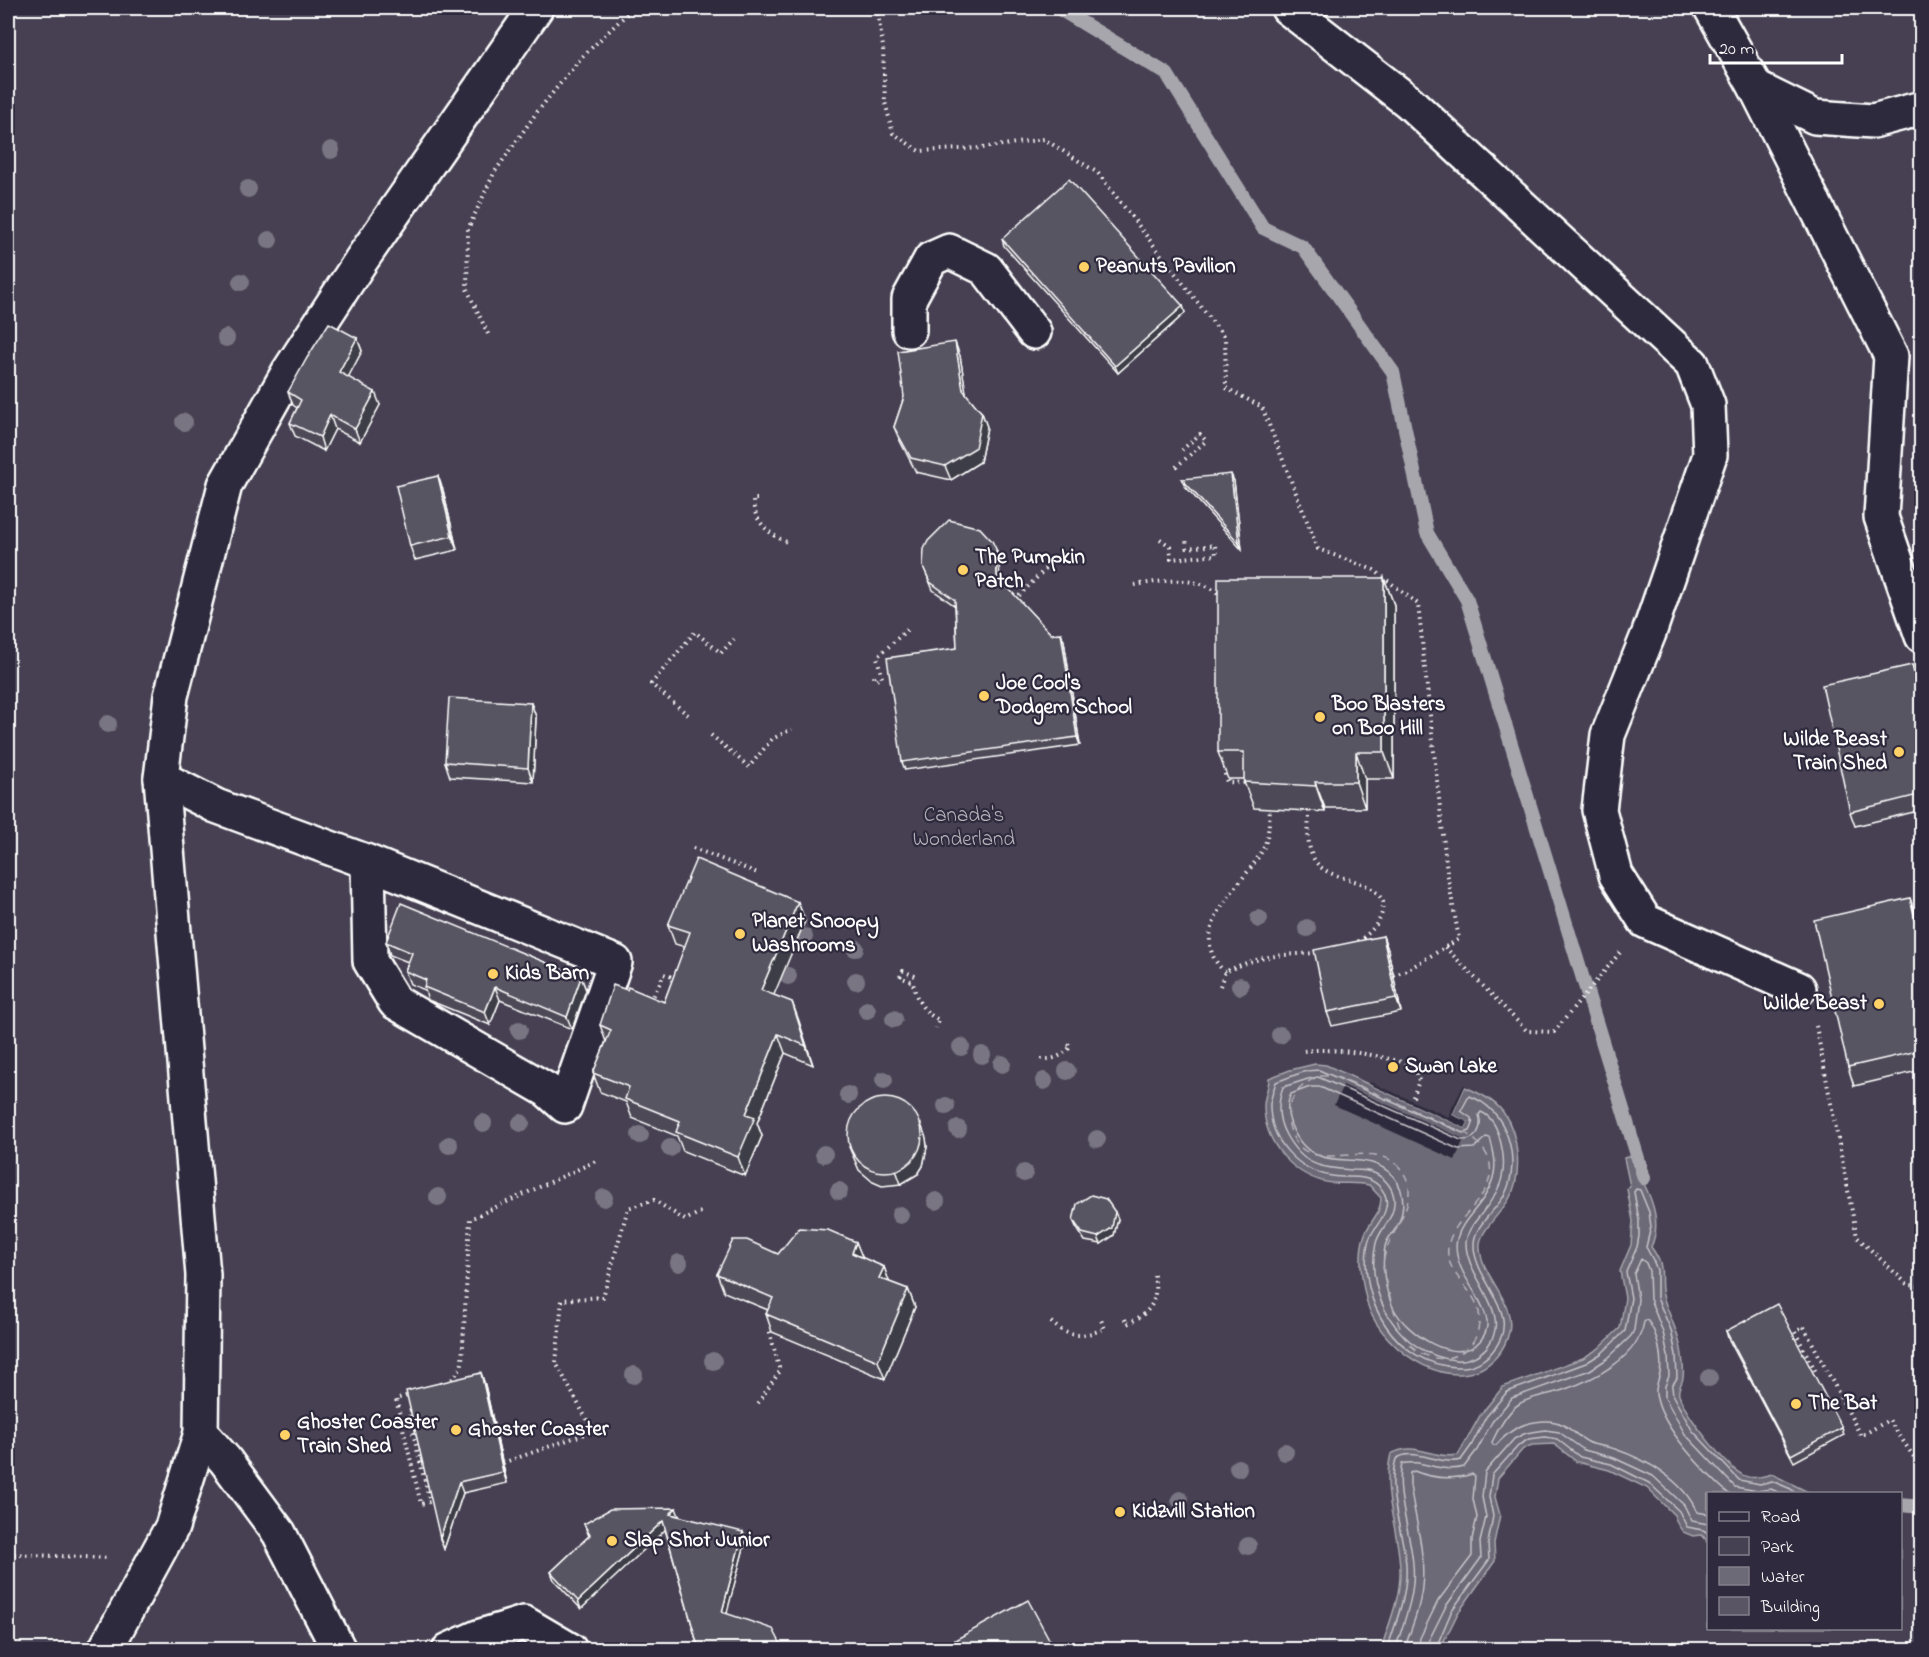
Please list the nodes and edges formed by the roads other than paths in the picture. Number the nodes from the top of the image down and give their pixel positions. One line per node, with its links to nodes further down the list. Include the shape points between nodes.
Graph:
1 (536, 8): 9 (lane, via 337,296 289,370 225,485 171,696)
2 (1288, 8): 11 (lane, via 1409,102 1692,364 1708,405 1710,454 1649,633 1608,735 1599,810 1616,875 1646,921)
3 (1711, 8): 4 (lane)
4 (1756, 88): 5 (lane, via 1815,117 1873,121); 8 (lane, via 1891,356 1881,517)
5 (1922, 108)
6 (909, 330): 7 (lane, via 909,299 931,259 949,251 986,269)
7 (1034, 332)
8 (1922, 636)
9 (161, 778): 10 (lane, via 216,806); 12 (lane, via 203,1275)
10 (368, 862): 10 (lane, via 370,961 395,1002 547,1090 565,1106 615,962)
11 (1799, 989)
12 (201, 1433): 13 (lane, via 172,1527); 14 (lane, via 279,1533)
13 (105, 1650)
14 (339, 1650)
15 (449, 1650): 16 (lane, via 524,1623)
16 (570, 1650)

